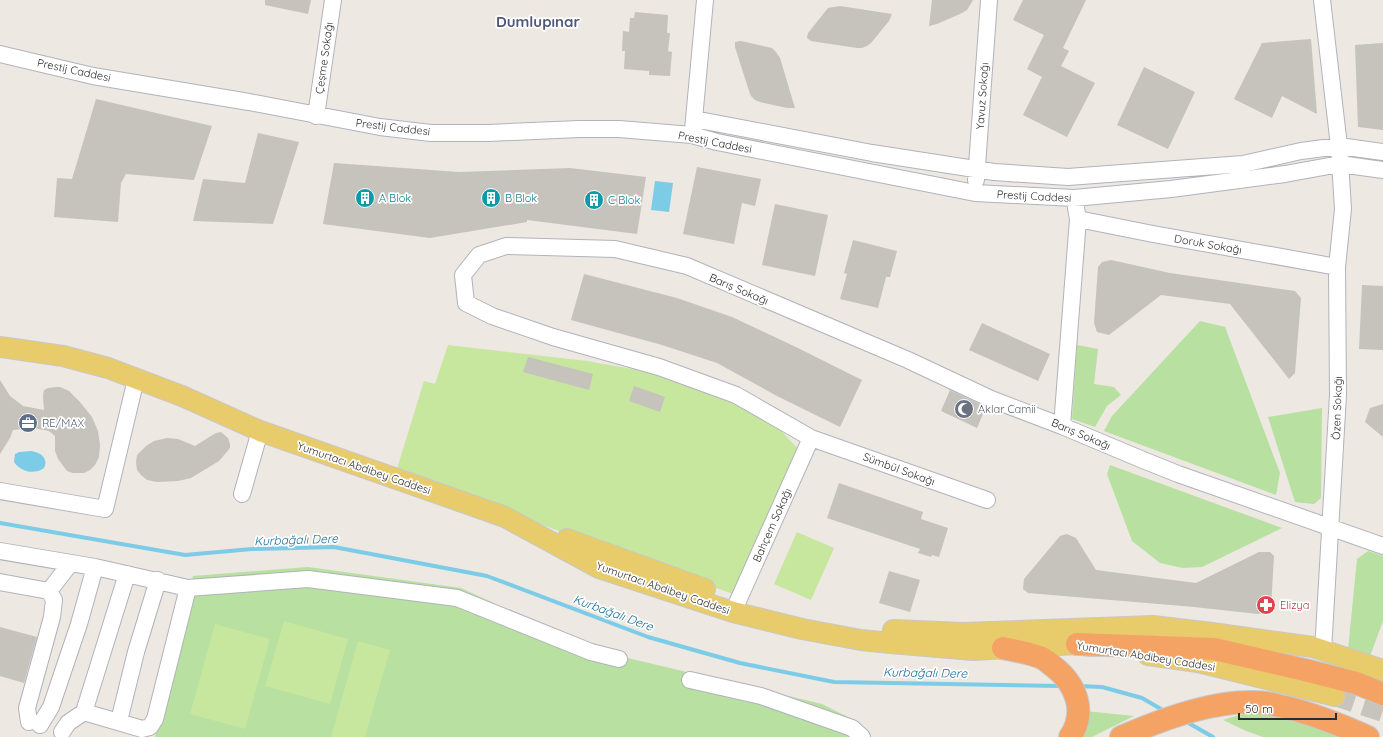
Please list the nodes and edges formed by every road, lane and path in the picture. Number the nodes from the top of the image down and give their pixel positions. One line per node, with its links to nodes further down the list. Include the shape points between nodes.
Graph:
1 (333, 0): 6 (street, Çeşme Sokağı)
2 (706, 0): 7 (street)
3 (989, 0): 12 (street, Yavuz Sokağı)
4 (1322, 0): 9 (street, Özen Sokağı)
5 (0, 54): 6 (street, Prestij Caddesi, via 93,76)
6 (316, 116): 8 (street, Prestij Caddesi, via 431,133 620,129)
7 (694, 119): 8 (street); 12 (street, Prestij Caddesi)
8 (692, 135): 14 (street, Prestij Caddesi)
9 (1339, 146): 10 (street, Prestij Caddesi); 11 (street, Özen Sokağı); 12 (street, Prestij Caddesi, via 1301,151 1243,164 1137,173 1068,177)
10 (1383, 152)
11 (1340, 164): 13 (street, Prestij Caddesi); 15 (street, Prestij Caddesi, via 1171,189); 17 (street, Özen Sokağı, via 1343,210)
12 (977, 170): 14 (street, Yavuz Sokağı)
13 (1383, 170)
14 (975, 193): 15 (street, Prestij Caddesi)
15 (1074, 198): 16 (street)
16 (1078, 219): 17 (street, Doruk Sokağı); 20 (street)
17 (1337, 267): 26 (street, Özen Sokağı, via 1338,395)
18 (0, 347): 19 (main road, Yumurtacı Abdibey Caddesi, via 63,356 108,368)
19 (136, 379): 21 (main road, Yumurtacı Abdibey Caddesi, via 182,396); 23 (street, via 105,510)
20 (1062, 426): 22 (street, Barış Sokağı, via 991,399 908,360 687,266 615,249 506,246 479,255 463,275 466,303 492,316 553,337 659,367 736,395); 26 (street, Barış Sokağı, via 1178,474)
21 (260, 431): 24 (street); 36 (main road, Yumurtacı Abdibey Caddesi, via 505,517 599,568)
22 (811, 438): 25 (street, Sümbül Sokağı); 36 (street, Bahçem Sokağı)
23 (0, 491)
24 (242, 494)
25 (987, 500)
26 (1330, 527): 27 (street, Barış Sokağı); 39 (street, Özen Sokağı)
27 (1383, 546)
28 (0, 551): 29 (street)
29 (70, 564): 30 (street); 35 (street)
30 (95, 567): 31 (street); 35 (street, via 52,707 35,724 27,708 52,617 54,600)
31 (127, 574): 32 (street); 45 (street)
32 (158, 580): 34 (street); 46 (street, via 136,652)
33 (0, 582): 35 (street)
34 (188, 588): 40 (street, via 308,579 457,598 591,652); 46 (street, via 155,719 150,727 142,729)
35 (49, 591)
36 (735, 607): 38 (main road, Yumurtacı Abdibey Caddesi, via 802,629 861,640 973,650); 39 (main road, via 825,624 899,631 964,632 1153,626 1313,647)
37 (1077, 644): 38 (main road, Yumurtacı Abdibey Caddesi); 43 (highway, via 1214,649 1334,678); 44 (main road, Yumurtacı Abdibey Caddesi, via 1198,662)
38 (1003, 648): 49 (highway, via 1043,658 1063,674 1072,687 1079,712)
39 (1324, 651): 41 (main road)
40 (619, 659)
41 (1383, 670)
42 (690, 680): 48 (street, via 761,696 852,728)
43 (1383, 694)
44 (1335, 696)
45 (84, 712): 46 (street); 47 (street, via 68,723)
46 (119, 721)
47 (62, 732)
48 (862, 737)
49 (1070, 737)
50 (1121, 737): 51 (highway, via 1195,710 1239,703 1268,703 1334,722)
51 (1368, 737)

